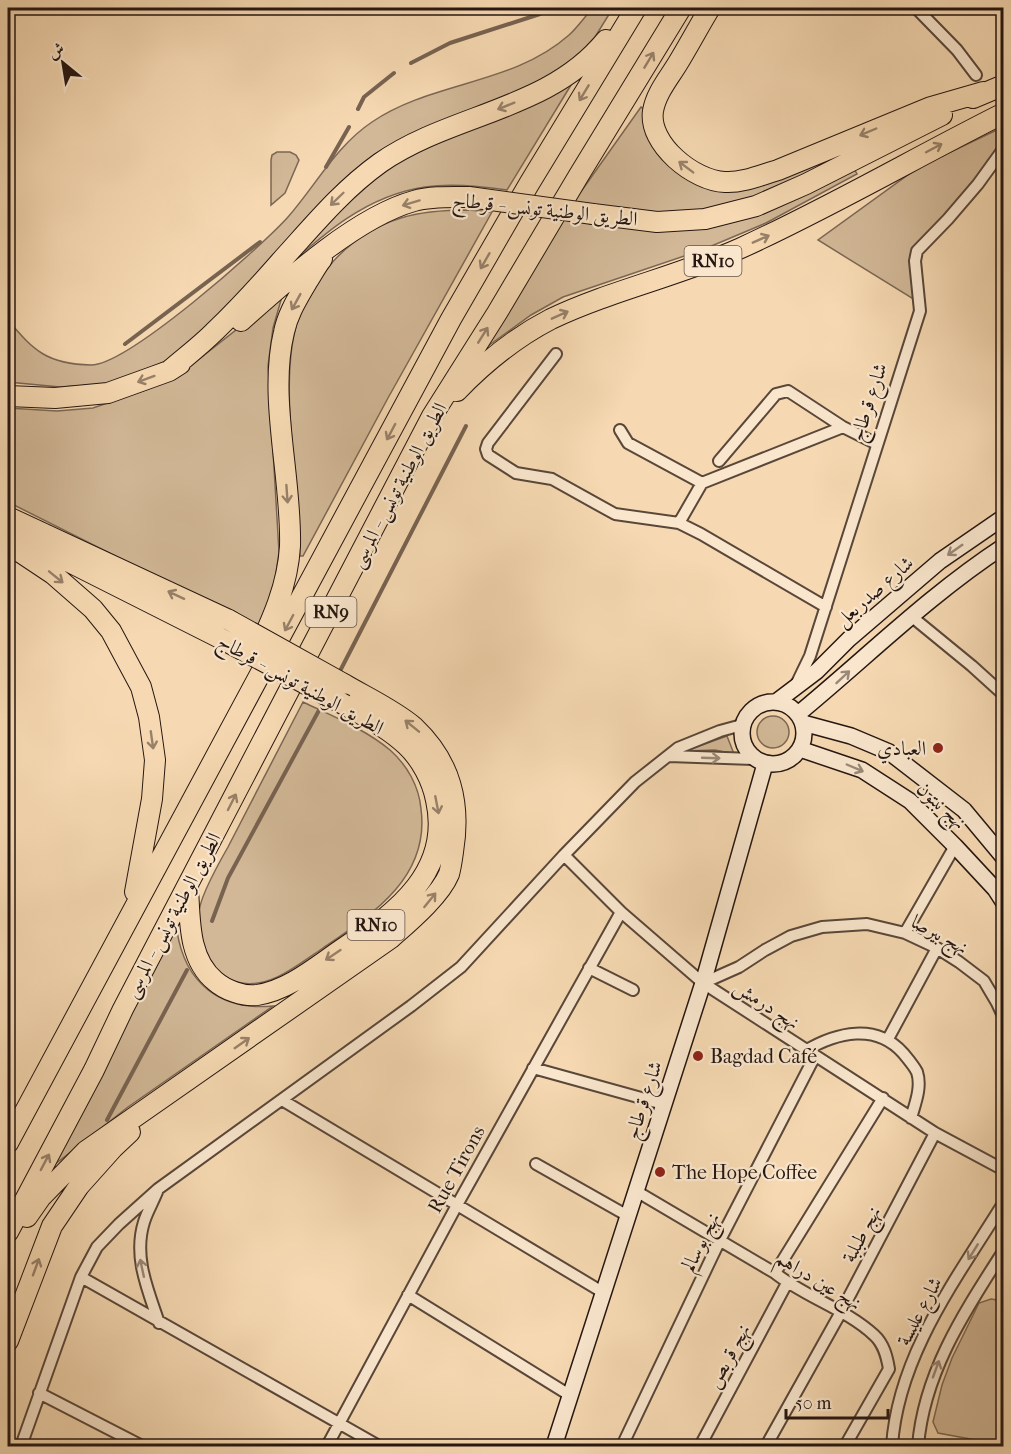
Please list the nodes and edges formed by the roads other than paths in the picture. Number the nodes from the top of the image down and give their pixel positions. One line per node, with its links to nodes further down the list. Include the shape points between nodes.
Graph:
1 (634, 8): 12 (highway, one-way to 12, via 592,57 567,77 411,146 354,182 214,333); 32 (highway, الطريق الوطنية تونس - المرسى / RN9, one-way to 32, via 451,319)
2 (681, 8): 9 (highway, الطريق الوطنية تونس - المرسى / RN9, one-way to 2)
3 (916, 8): 5 (street, via 965,59)
4 (707, 13): 5 (highway, one-way to 4, via 778,170 724,182 697,175 665,147 652,114 657,97); 9 (highway)
5 (979, 84): 6 (highway, الطريق الوطنية تونس - قرطاج / RN10); 10 (highway, الطريق الوطنية تونس - قرطاج / RN10, one-way to 10, bridge, via 806,184 756,206 705,219 657,222 469,196 414,201 382,214)
6 (1004, 85)
7 (1004, 113): 14 (highway, RN10, one-way to 7, via 499,352 548,321 753,243)
8 (1004, 148): 17 (street, شارع قرطاج, via 978,184 917,251 920,311)
9 (579, 175): 14 (highway, الطريق الوطنية تونس - المرسى / RN9, one-way to 9)
10 (343, 238): 12 (highway, الطريق الوطنية تونس - قرطاج / RN10, via 219,339); 32 (highway, one-way to 32, via 320,262 292,307 284,331 280,404 290,546 286,577 275,612 247,672)
11 (556, 354): 22 (street, via 488,443 488,455 516,473 552,479 615,514)
12 (169, 371): 13 (highway, الطريق الوطنية تونس - قرطاج / RN10, one-way to 13, via 108,393 55,398)
13 (8, 396)
14 (432, 416): 40 (highway, الطريق الوطنية تونس - المرسى / RN9, one-way to 14)
15 (843, 427): 17 (street); 18 (street, via 788,391 782,391); 19 (street)
16 (620, 430): 19 (street, via 628,443)
17 (877, 444): 26 (street, شارع قرطاج)
18 (719, 461)
19 (702, 483): 22 (street)
20 (8, 516): 52 (highway, one-way to 20, bridge, via 391,938 421,911 449,874 457,811 447,771 432,746 412,725 344,684 229,620)
21 (1004, 517): 28 (street, شارع صدربعل, one-way to 28, via 940,561)
22 (679, 523): 26 (street)
23 (8, 531): 40 (highway, الطريق الوطنية تونس - قرطاج / RN10, one-way to 40, bridge, via 380,724 407,745 434,787 440,814 438,844 427,871 411,894 379,924 289,984 256,995 236,993 215,981 200,963 191,937)
24 (8, 544): 42 (highway, one-way to 42, via 53,574 93,609 111,631 141,687 155,760 152,799)
25 (1002, 549): 27 (street)
26 (826, 607): 28 (street, شارع قرطاج, via 810,656)
27 (911, 616): 29 (street); 31 (street, one-way to 27)
28 (793, 690): 30 (street, شارع صدربعل)
29 (1004, 695)
30 (776, 702): 31 (street, via 788,706); 33 (street, via 755,707)
31 (800, 719): 34 (street, via 804,736); 39 (street, نهج نبتون, via 889,752 964,810)
32 (235, 723): 42 (highway, الطريق الوطنية تونس - المرسى / RN9)
33 (742, 725): 35 (street, via 686,745); 36 (street, via 745,749)
34 (800, 749): 36 (street, via 785,763); 37 (street, نهج نبتون, one-way to 37, via 842,762 880,780 910,801)
35 (669, 756): 36 (street, one-way to 36); 38 (street, via 635,782)
36 (759, 761): 47 (street, شارع قرطاج)
37 (955, 846): 41 (street, نهج نبتون); 44 (street)
38 (564, 855): 43 (street, نهج درمش); 55 (street, via 461,967)
39 (1004, 858)
40 (188, 887): 67 (highway, الطريق الوطنية تونس - المرسى / RN9, one-way to 40)
41 (1004, 903)
42 (131, 912): 59 (highway, الطريق الوطنية تونس - المرسى / RN9)
43 (621, 912): 46 (street, Rue Tirons); 47 (street, نهج درمش)
44 (904, 933): 45 (street, نهج بيرصا); 47 (street, نهج بيرصا, via 867,924 822,927 791,936)
45 (937, 948): 49 (street, نهج بيرصا, via 984,981); 50 (street)
46 (589, 968): 48 (street); 53 (street, Rue Tirons)
47 (703, 983): 51 (street, نهج درمش); 56 (street, شارع قرطاج)
48 (633, 990)
49 (1004, 1018)
50 (888, 1039): 51 (street, via 868,1034 844,1035 818,1043); 57 (street, via 917,1071 917,1099)
51 (810, 1054): 54 (street, نهج درمش); 68 (street, نهج بوسالم)
52 (206, 1068): 69 (highway, via 86,1151 41,1197); 78 (highway, one-way to 52, via 52,1226 73,1194 113,1148)
53 (533, 1068): 56 (street); 65 (street, Rue Tirons)
54 (883, 1098): 57 (street, نهج درمش); 71 (street)
55 (282, 1101): 62 (street); 65 (street)
56 (663, 1104): 63 (street, شارع قرطاج)
57 (911, 1118): 58 (street, نهج درمش)
58 (935, 1133): 61 (street, نهج درمش); 76 (street, نهج طبلبة)
59 (8, 1143)
60 (536, 1164): 66 (street)
61 (1004, 1170)
62 (158, 1189): 72 (street, via 97,1247); 77 (street, one-way to 62, via 139,1259 144,1223)
63 (636, 1191): 66 (street, شارع قرطاج); 68 (street, نهج عين دراهم)
64 (1004, 1202): 91 (street, شارع عليسة, one-way to 91, via 938,1309 914,1357 899,1396)
65 (456, 1205): 74 (street); 75 (street, Rue Tirons)
66 (628, 1216): 74 (street, شارع قرطاج)
67 (8, 1232)
68 (719, 1242): 71 (street, نهج عين دراهم); 87 (street, نهج بوسالم)
69 (8, 1243)
70 (1004, 1250): 92 (street, شارع عليسة, one-way to 70, via 936,1368)
71 (775, 1273): 73 (street, نهج عين دراهم)
72 (81, 1277): 77 (street); 79 (street)
73 (787, 1283): 76 (street, نهج عين دراهم); 88 (street, نهج قربص)
74 (604, 1293): 80 (street, شارع قرطاج)
75 (408, 1295): 80 (street); 81 (street, Rue Tirons)
76 (841, 1312): 89 (street, نهج طبلبة); 90 (street, نهج عين دراهم, via 875,1336 886,1353 889,1369)
77 (159, 1323): 81 (street)
78 (8, 1341)
79 (39, 1394): 82 (street); 83 (street)
80 (571, 1396): 86 (street, شارع قرطاج)
81 (339, 1423): 84 (street, Rue Tirons); 85 (street)
82 (21, 1446)
83 (142, 1446)
84 (327, 1446)
85 (379, 1446)
86 (554, 1446)
87 (622, 1446)
88 (700, 1446)
89 (766, 1446)
90 (845, 1446)
91 (892, 1446)
92 (918, 1446)

